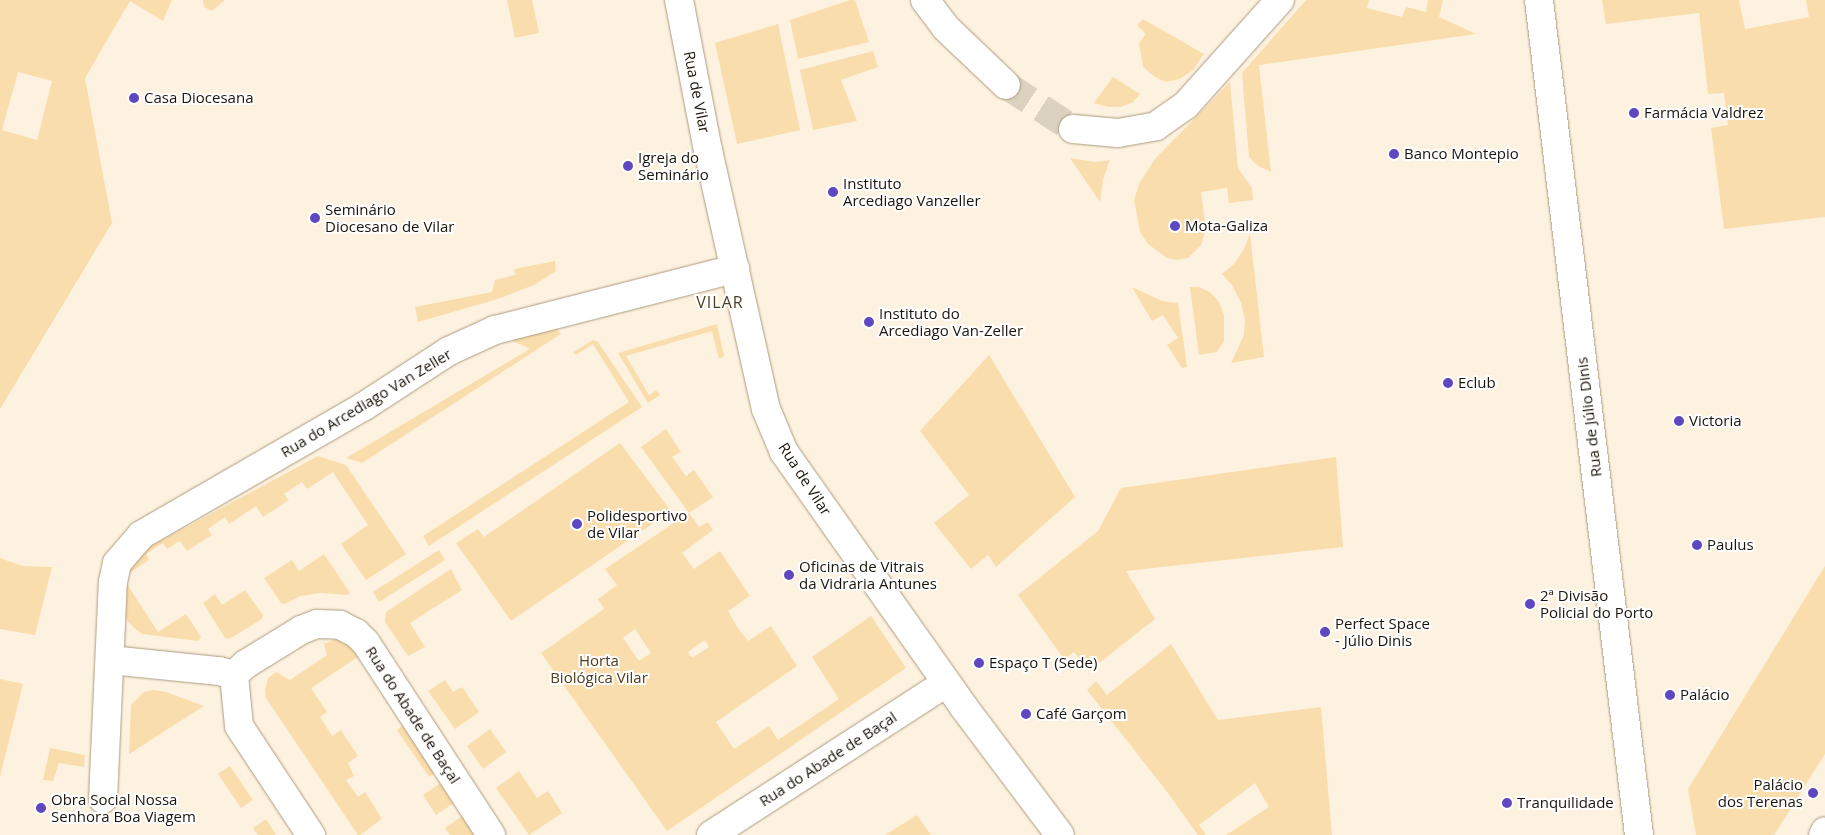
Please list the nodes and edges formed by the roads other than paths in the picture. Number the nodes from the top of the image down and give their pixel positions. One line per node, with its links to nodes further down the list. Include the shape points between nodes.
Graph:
1 (680, 0): 7 (street, Rua de Vilar, via 708,150)
2 (925, 0): 5 (street, via 945,26)
3 (1280, 0): 6 (street, via 1186,104 1156,126 1118,133)
4 (1539, 0): 17 (street, Rua de Júlio Dinis)
5 (1006, 86)
6 (1073, 129)
7 (735, 268): 8 (street, Rua do Arcediago Van Zeller, via 495,330 449,351 363,407 141,535 117,562 113,582); 10 (street, Rua de Vilar, via 766,409 784,452)
8 (110, 660): 9 (street); 11 (street)
9 (234, 675): 13 (street, via 240,726); 14 (street, Rua do Abade de Baçal, via 246,664 309,627 340,625 356,633 366,643)
10 (946, 683): 15 (street, Rua do Abade de Baçal); 16 (street, Rua de Vilar)
11 (103, 799)
12 (1825, 831): 18 (street)
13 (311, 835)
14 (491, 835)
15 (710, 835)
16 (1060, 835)
17 (1639, 835)
18 (1822, 835)

